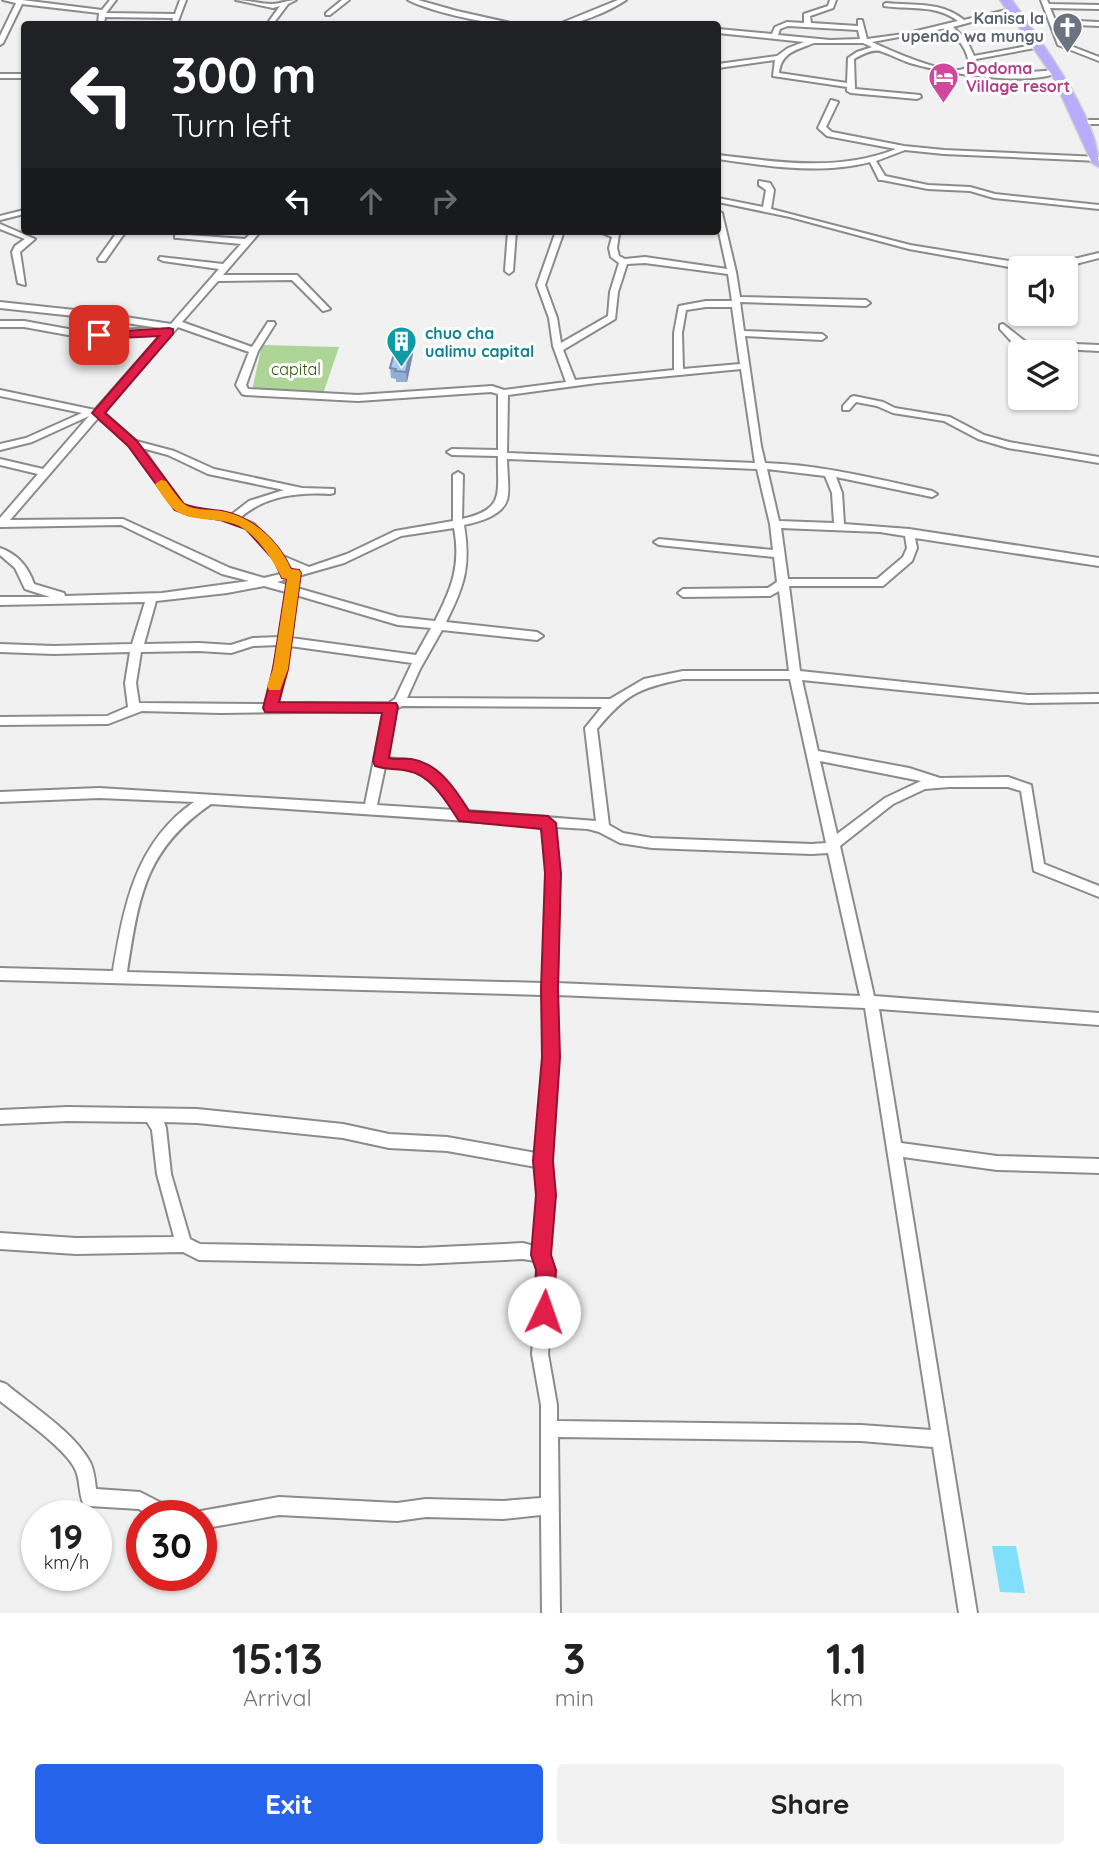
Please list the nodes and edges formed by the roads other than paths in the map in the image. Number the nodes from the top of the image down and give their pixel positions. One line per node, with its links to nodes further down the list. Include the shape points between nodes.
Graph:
1 (6, 0): 10 (street)
2 (113, 0): 19 (street)
3 (183, 0): 21 (street)
4 (239, 0): 16 (street)
5 (293, 0): 16 (street)
6 (346, 0): 20 (street)
7 (411, 0): 11 (street)
8 (623, 0): 26 (street)
9 (833, 0): 29 (street, via 831,6 806,15)
10 (20, 2): 19 (street); 36 (street)
11 (426, 2): 25 (street)
12 (1045, 3): 17 (street); 28 (street)
13 (1009, 4): 27 (street); 37 (highway)
14 (886, 5): 18 (street)
15 (957, 6): 18 (street)
16 (283, 7): 24 (street)
17 (1099, 7)
18 (938, 8): 27 (street)
19 (103, 14): 21 (street); 22 (street)
20 (328, 14)
21 (177, 16): 23 (street)
22 (102, 21)
23 (176, 21)
24 (272, 21)
25 (500, 21)
26 (571, 21)
27 (962, 21): 31 (street)
28 (1052, 22): 30 (street); 41 (street, via 1066,51)
29 (808, 24): 33 (street, via 784,24); 35 (street, via 860,24)
30 (1099, 24)
31 (947, 25): 35 (street); 40 (street, via 965,41)
32 (721, 31): 33 (street)
33 (775, 35): 34 (street)
34 (814, 41): 35 (street); 39 (street, via 785,50)
35 (864, 41): 38 (street)
36 (0, 43)
37 (1038, 46): 40 (street); 43 (highway)
38 (877, 48): 44 (street); 47 (street, via 851,58)
39 (777, 58): 42 (street); 47 (street, via 775,75)
40 (972, 58): 44 (street, via 973,67)
41 (1099, 59)
42 (721, 66)
43 (1056, 72): 44 (street); 50 (highway)
44 (960, 73)
45 (0, 76): 46 (street)
46 (21, 76)
47 (849, 85): 48 (street, via 855,92)
48 (917, 97)
49 (834, 103): 52 (street, via 822,128 825,132)
50 (1080, 122): 51 (street); 55 (highway)
51 (1099, 122)
52 (904, 148): 54 (street); 55 (street)
53 (721, 157): 54 (street, via 811,168)
54 (872, 160): 58 (street, via 882,178)
55 (1098, 160)
56 (762, 183): 59 (street, via 770,190)
57 (721, 201): 59 (street)
58 (1099, 207)
59 (767, 209): 73 (street, via 909,247 1015,265 1057,266)
60 (21, 213): 61 (street)
61 (0, 218)
62 (0, 226): 64 (street)
63 (721, 226): 79 (street)
64 (21, 235)
65 (21, 235): 81 (street, via 31,239 16,253)
66 (119, 235): 74 (street)
67 (254, 235): 72 (street)
68 (512, 235): 78 (street)
69 (559, 235): 93 (street, via 541,285 554,318)
70 (614, 235): 76 (street, via 615,257)
71 (178, 236): 72 (street)
72 (247, 243): 77 (street)
73 (1099, 255)
74 (102, 259)
75 (163, 259): 77 (street)
76 (623, 261): 79 (street); 93 (street, via 612,317)
77 (225, 267): 80 (street)
78 (509, 271)
79 (732, 272): 82 (street)
80 (216, 278): 85 (street, via 293,277); 88 (street)
81 (22, 283)
82 (737, 301): 83 (street); 90 (street); 96 (street, via 682,308)
83 (866, 303)
84 (0, 305): 88 (street)
85 (326, 309)
86 (0, 324): 88 (street, via 85,335)
87 (271, 324): 94 (street)
88 (173, 327): 94 (street); 101 (street)
89 (1003, 327): 92 (street, via 1024,345)
90 (741, 333): 91 (street); 95 (street)
91 (822, 337)
92 (1099, 348)
93 (558, 349): 97 (street)
94 (254, 351): 99 (street, via 242,385 250,394 345,398 492,389)
95 (746, 366): 96 (street); 108 (street)
96 (679, 372): 97 (street)
97 (571, 383): 99 (street)
98 (0, 393): 101 (street)
99 (503, 393): 105 (street)
100 (846, 408): 106 (street, via 854,399 880,404 947,419 1008,445)
101 (98, 410): 102 (street); 103 (street, via 29,440); 109 (street)
102 (133, 443): 112 (street, via 171,453 211,472); 115 (street, via 179,507)
103 (0, 447)
104 (452, 452): 105 (street)
105 (503, 454): 108 (street); 117 (street, via 500,505)
106 (1099, 460)
107 (0, 462): 109 (street)
108 (761, 467): 110 (street); 118 (street)
109 (45, 473): 116 (street)
110 (829, 473): 114 (street); 119 (street, via 837,493)
111 (458, 475): 117 (street)
112 (298, 490): 113 (street); 115 (street, via 246,508)
113 (330, 491)
114 (932, 494)
115 (233, 519): 124 (street, via 257,531)
116 (0, 523): 127 (street, via 123,522)
117 (458, 523): 126 (street, via 396,534 355,555); 137 (street, via 463,542 460,573)
118 (775, 524): 119 (street); 123 (street)
119 (839, 526): 120 (street)
120 (909, 532): 125 (street); 130 (street, via 912,548 908,559 879,583)
121 (659, 542): 123 (street)
122 (0, 551): 136 (street, via 22,568 29,586)
123 (779, 554): 130 (street)
124 (279, 558): 126 (street); 128 (street)
125 (1099, 562)
126 (307, 570): 128 (street)
127 (226, 571): 129 (street); 131 (street)
128 (291, 574): 129 (street); 132 (street)
129 (262, 583): 131 (street); 132 (street)
130 (783, 583): 133 (street, via 770,592); 143 (street)
131 (240, 587): 134 (street)
132 (293, 592): 137 (street, via 397,621); 139 (street)
133 (683, 593)
134 (151, 599): 136 (street); 141 (street)
135 (0, 601): 136 (street)
136 (78, 601)
137 (438, 626): 138 (street); 142 (street)
138 (537, 636)
139 (285, 642): 141 (street, via 253,642 231,649); 142 (street); 148 (street)
140 (0, 648): 141 (street)
141 (138, 650): 147 (street, via 129,694)
142 (420, 660): 146 (street)
143 (795, 675): 144 (street, via 1028,699); 145 (street, via 683,676 648,682); 150 (street)
144 (1099, 698)
145 (612, 703): 146 (street); 158 (street, via 590,735)
146 (395, 705): 148 (street); 151 (street)
147 (134, 708): 148 (street); 149 (street, via 108,720)
148 (271, 708)
149 (0, 721)
150 (814, 755): 152 (street, via 920,774); 159 (street)
151 (380, 761): 155 (street); 156 (street, via 411,765 433,776)
152 (940, 783): 159 (street, via 923,785 888,802); 160 (street, via 1007,782 1027,788 1038,867)
153 (0, 797): 154 (street, via 99,793)
154 (208, 799): 155 (street); 162 (street, via 186,812 148,858 138,880)
155 (369, 808): 156 (street)
156 (465, 817): 157 (street)
157 (548, 823): 158 (street); 163 (street, via 553,873)
158 (603, 828): 159 (street, via 620,838 652,844)
159 (834, 846): 164 (street)
160 (1099, 892)
161 (0, 974): 162 (street)
162 (119, 978): 163 (street)
163 (550, 989): 164 (street); 169 (street, via 551,1057)
164 (870, 1002): 165 (street); 168 (street)
165 (1099, 1019)
166 (151, 1115): 167 (street); 169 (street, via 447,1143); 172 (street, via 159,1128 164,1174)
167 (0, 1117)
168 (893, 1149): 170 (street, via 996,1163); 176 (street)
169 (543, 1161): 173 (street, via 546,1195)
170 (1099, 1166)
171 (0, 1241): 172 (street, via 76,1246)
172 (184, 1244): 173 (street, via 199,1252 420,1256 523,1251)
173 (541, 1255): 175 (street, via 546,1270 540,1354)
174 (0, 1390): 177 (street, via 76,1456 84,1468 89,1497)
175 (549, 1429): 176 (street); 178 (street)
176 (941, 1438): 181 (street)
177 (127, 1500)
178 (550, 1506): 179 (street, via 397,1512 279,1506); 180 (street)
179 (217, 1517)
180 (551, 1613)
181 (968, 1613)

